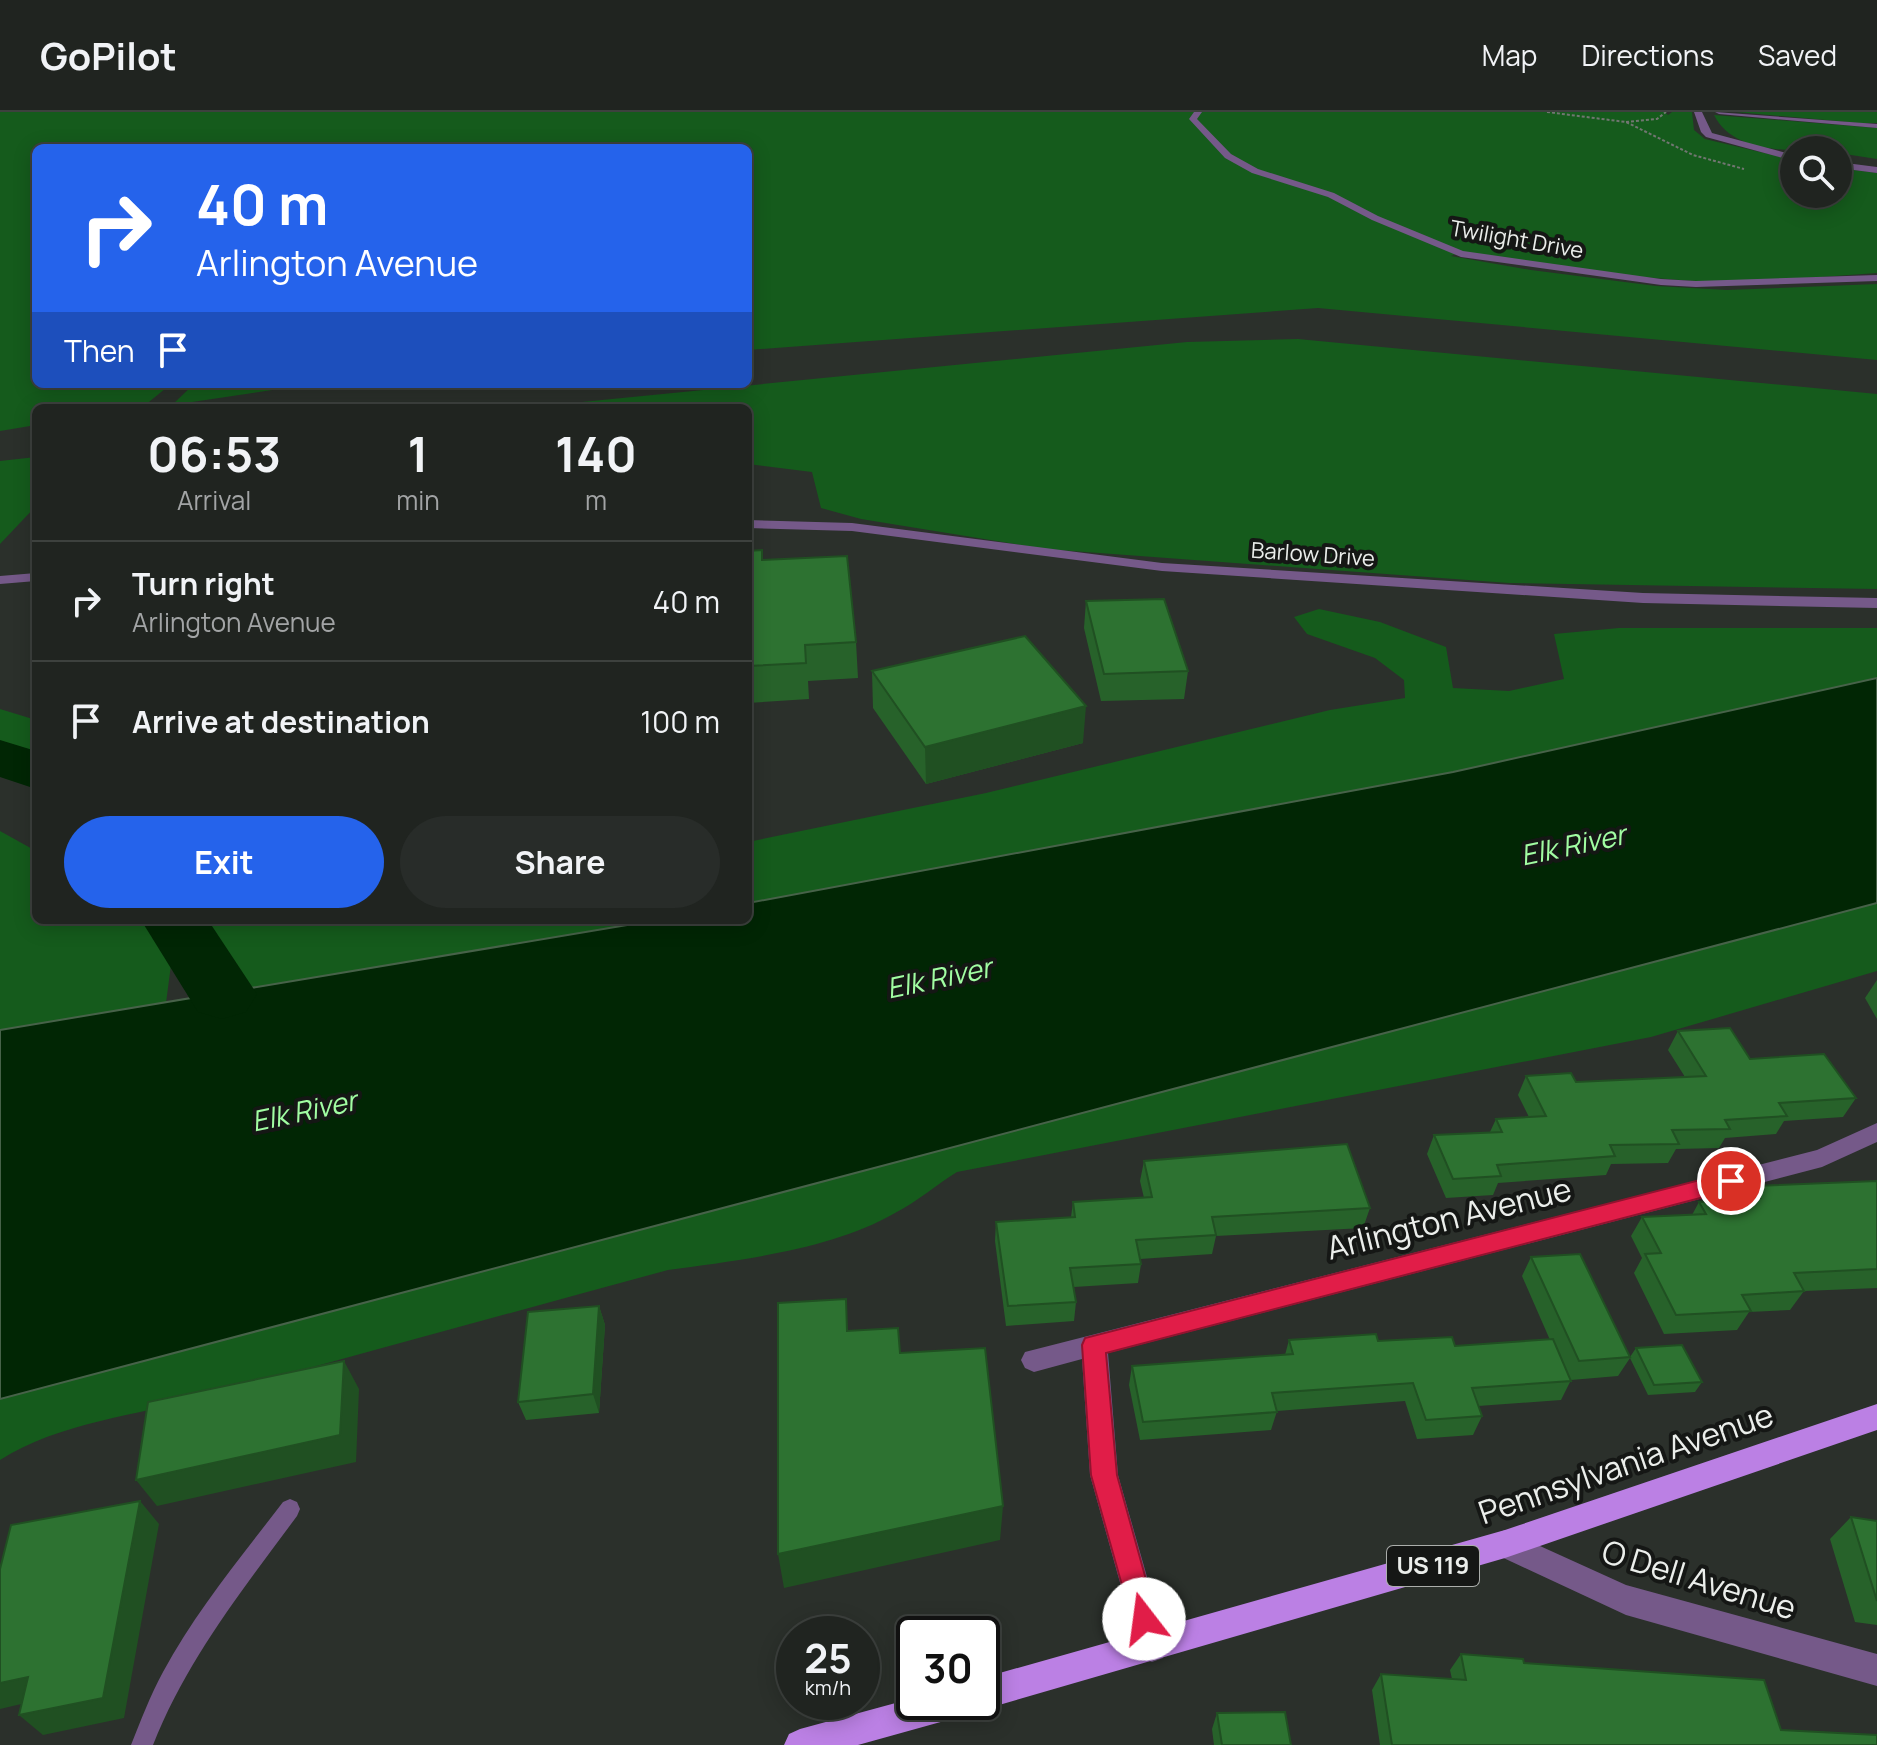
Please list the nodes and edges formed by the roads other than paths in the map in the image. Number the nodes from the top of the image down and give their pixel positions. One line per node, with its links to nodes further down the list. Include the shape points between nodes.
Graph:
1 (1198, 112): 8 (street, Twilight Drive, via 1193,119 1202,131 1240,164 1331,195 1461,254 1673,283)
2 (1698, 112): 5 (street, via 1709,135)
3 (1719, 112): 4 (street)
4 (1877, 126)
5 (1780, 154)
6 (1852, 167): 7 (street)
7 (1877, 170)
8 (1877, 278)
9 (752, 524): 12 (street, Barlow Drive, via 852,527 1162,567 1643,598)
10 (32, 577): 11 (street)
11 (0, 580)
12 (1877, 603)
13 (1877, 1132): 14 (street, Arlington Avenue, via 1822,1158)
14 (1094, 1345): 15 (street, Arlington Avenue); 19 (street, via 1104,1475)
15 (1034, 1360)
16 (1877, 1417): 18 (main road, Pennsylvania Avenue / US 119)
17 (290, 1509): 23 (lane, via 183,1654 155,1706)
18 (1505, 1544): 19 (main road, Pennsylvania Avenue / US 119); 20 (street, O Dell Avenue, via 1626,1600)
19 (1152, 1647): 21 (main road, Pennsylvania Avenue / US 119)
20 (1877, 1670)
21 (1000, 1689)
22 (896, 1718): 24 (main road)
23 (142, 1745)
24 (800, 1745)

